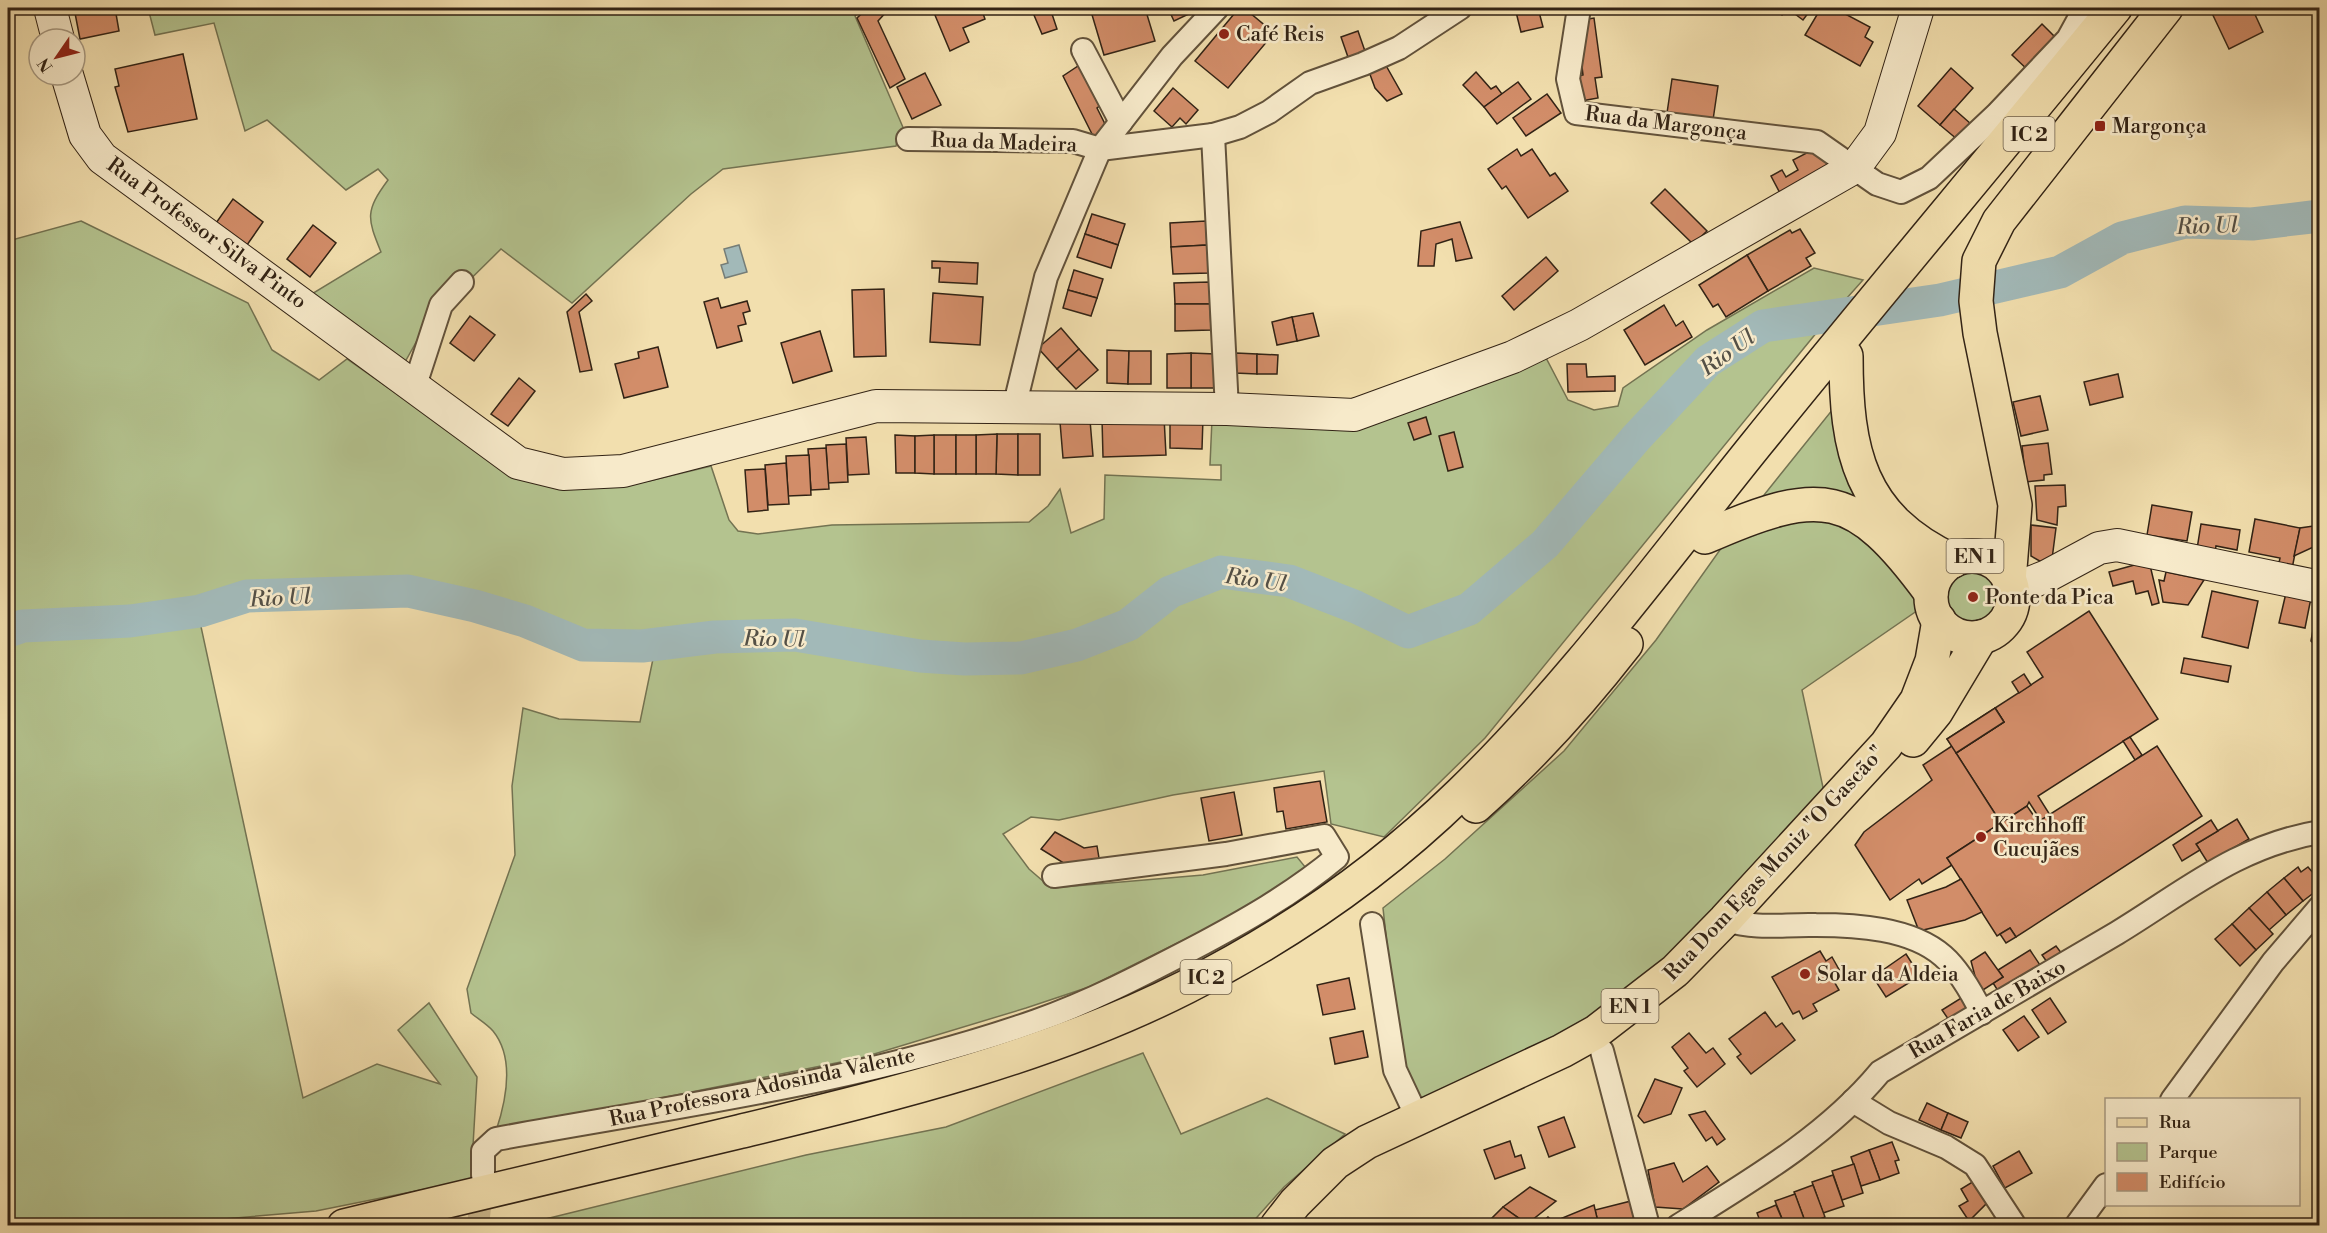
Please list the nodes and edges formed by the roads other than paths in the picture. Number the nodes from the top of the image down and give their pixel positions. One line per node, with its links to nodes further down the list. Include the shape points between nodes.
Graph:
1 (50, 8): 10 (street)
2 (1216, 8): 13 (street, via 1172,56)
3 (1460, 8): 14 (street, via 1399,48 1310,83 1269,112)
4 (1579, 8): 17 (street, Rua da Margonça, via 1568,79 1576,113 1817,142)
5 (1918, 8): 17 (street, via 1880,133)
6 (2085, 8): 17 (street, via 2068,39 1929,178 1901,192 1877,184)
7 (2115, 8): 18 (main road, IC 2)
8 (2130, 8): 18 (main road, IC 2)
9 (2166, 8): 24 (main road, EN 1, via 1999,221 1979,261 1976,301 1980,333 2015,506)
10 (55, 27)
11 (1083, 50): 13 (street)
12 (71, 87): 21 (street, Rua Professor Silva Pinto, via 85,135 102,158)
13 (1121, 122): 16 (street)
14 (1213, 135): 16 (street); 23 (street)
15 (908, 139): 16 (street, Rua da Madeira, via 1072,141)
16 (1100, 149): 22 (street, via 1046,277)
17 (1855, 166): 23 (street, Rua Professor Silva Pinto, via 1640,292 1513,357 1354,416)
18 (1920, 257): 20 (main road, IC 2)
19 (462, 282): 21 (street, via 441,305)
20 (1841, 351): 25 (main road, IC 2); 26 (main road, via 1849,431 1860,474 1902,528 1927,549); 43 (main road, IC 2, via 1593,649 1462,792 1383,862 1310,914 1218,971 1134,1012 942,1080)
21 (415, 385): 22 (street, Rua Professor Silva Pinto, via 518,462 563,474 623,471 876,406)
22 (1014, 408): 23 (street, Rua Professor Silva Pinto)
23 (1227, 409)
24 (2014, 523): 26 (main road, EN 1); 27 (main road, EN 1)
25 (1705, 537): 29 (main road, via 1757,514 1792,504 1827,504 1849,510 1901,552); 44 (main road, IC 2, via 1612,662 1514,771 1468,813 1394,870 1211,991 1099,1044 947,1098)
26 (1965, 559): 27 (main road, EN 1, via 1996,564); 29 (main road, EN 1, via 1938,574)
27 (2011, 585): 28 (street, via 2047,576 2098,548 2117,545); 30 (main road, EN 1, via 2006,620)
28 (2319, 588)
29 (1935, 607): 30 (main road, via 1957,635); 34 (main road, Rua Dom Egas Moniz "O Gascão" / EN 1, via 1932,661 1921,690 1899,727)
30 (1981, 637): 34 (main road, Rua Dom Egas Moniz "O Gascão" / EN 1, via 1936,712 1901,755)
31 (2319, 832): 36 (street, Rua Faria de Baixo, via 2284,838 2226,863)
32 (1054, 876): 41 (street, Rua Professora Adosinda Valente, via 1226,854 1324,836 1337,857 1305,884 1220,934 1131,981 1036,1021 837,1076 496,1140 483,1151)
33 (2319, 907): 38 (street)
34 (1735, 923): 36 (street, via 1765,928 1869,928 1919,941 1944,957); 37 (main road, Rua Dom Egas Moniz "O Gascão" / EN 1, via 1686,987); 40 (main road, Rua Dom Egas Moniz "O Gascão" / EN 1, via 1596,1032)
35 (1372, 924): 40 (street, via 1395,1070)
36 (1982, 1012): 39 (street, Rua Faria de Baixo, via 1880,1072)
37 (1602, 1051): 46 (main road, Rua Dom Egas Moniz "O Gascão" / EN 1, via 1379,1158 1344,1181); 47 (street)
38 (2173, 1098)
39 (1853, 1101): 48 (street, Rua Faria de Baixo, via 1816,1135); 49 (street, via 1975,1165)
40 (1418, 1119): 45 (main road, Rua Dom Egas Moniz "O Gascão" / EN 1, via 1366,1142 1335,1163 1294,1203)
41 (483, 1175)
42 (2105, 1186): 50 (street)
43 (344, 1226)
44 (405, 1226)
45 (1277, 1226)
46 (1303, 1226)
47 (1648, 1226)
48 (1678, 1226)
49 (2015, 1226)
50 (2076, 1226)

